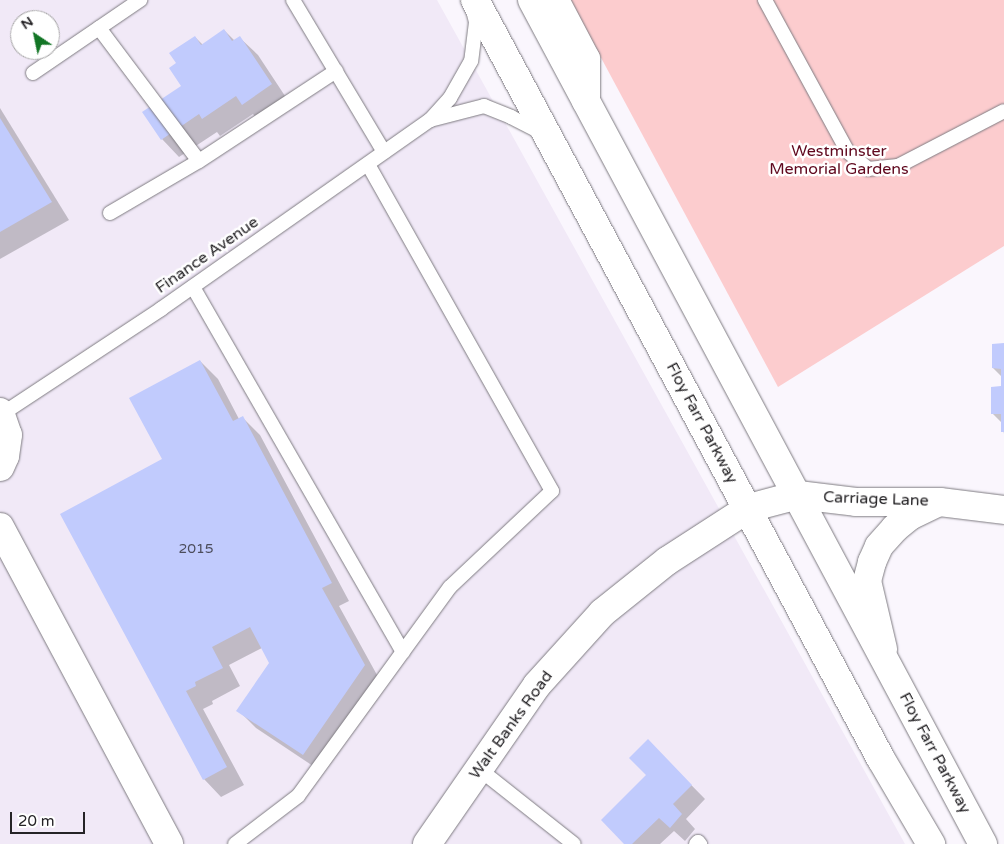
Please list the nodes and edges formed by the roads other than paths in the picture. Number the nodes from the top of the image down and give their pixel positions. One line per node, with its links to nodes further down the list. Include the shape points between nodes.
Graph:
1 (140, 0): 8 (lane)
2 (293, 0): 9 (lane)
3 (471, 0): 13 (lane, Finance Avenue, via 476,22 471,61 450,98)
4 (475, 0): 15 (main road, Floy Farr Parkway)
5 (532, 0): 11 (main road, Floy Farr Parkway)
6 (555, 0): 11 (main road, via 586,59)
7 (765, 0): 12 (lane, via 848,152 868,169 898,166)
8 (98, 28): 10 (lane); 16 (lane)
9 (336, 71): 14 (lane); 16 (lane)
10 (33, 73)
11 (586, 101): 22 (main road, Floy Farr Parkway)
12 (1004, 112)
13 (430, 120): 14 (lane, Finance Avenue); 15 (lane, Finance Avenue, via 484,106 536,130)
14 (384, 152): 17 (lane, Finance Avenue)
15 (556, 152): 24 (main road, Floy Farr Parkway)
16 (199, 161): 18 (lane)
17 (368, 164): 19 (lane, Finance Avenue); 27 (lane, via 552,491 450,587)
18 (110, 213)
19 (193, 287): 20 (lane, Finance Avenue); 27 (lane)
20 (1, 413): 21 (main road, via 6,424 8,445)
21 (0, 467)
22 (798, 495): 23 (main road, Carriage Lane, via 856,502); 24 (main road, Carriage Lane); 28 (main road, Floy Farr Parkway)
23 (940, 502): 25 (main road, Carriage Lane); 28 (main road, via 910,516 895,528 879,546 872,562 867,581)
24 (749, 508): 29 (main road, Walt Banks Road, via 667,561 602,613 537,685); 36 (main road, Floy Farr Parkway, via 881,759)
25 (1004, 510)
26 (0, 527): 30 (main road)
27 (403, 652): 31 (lane, via 298,796)
28 (887, 662): 37 (main road, Floy Farr Parkway)
29 (478, 768): 32 (main road, Walt Banks Road); 33 (lane)
30 (169, 844)
31 (235, 844)
32 (427, 844)
33 (574, 844)
34 (696, 844): 35 (lane)
35 (700, 844)
36 (931, 844)
37 (983, 844)

